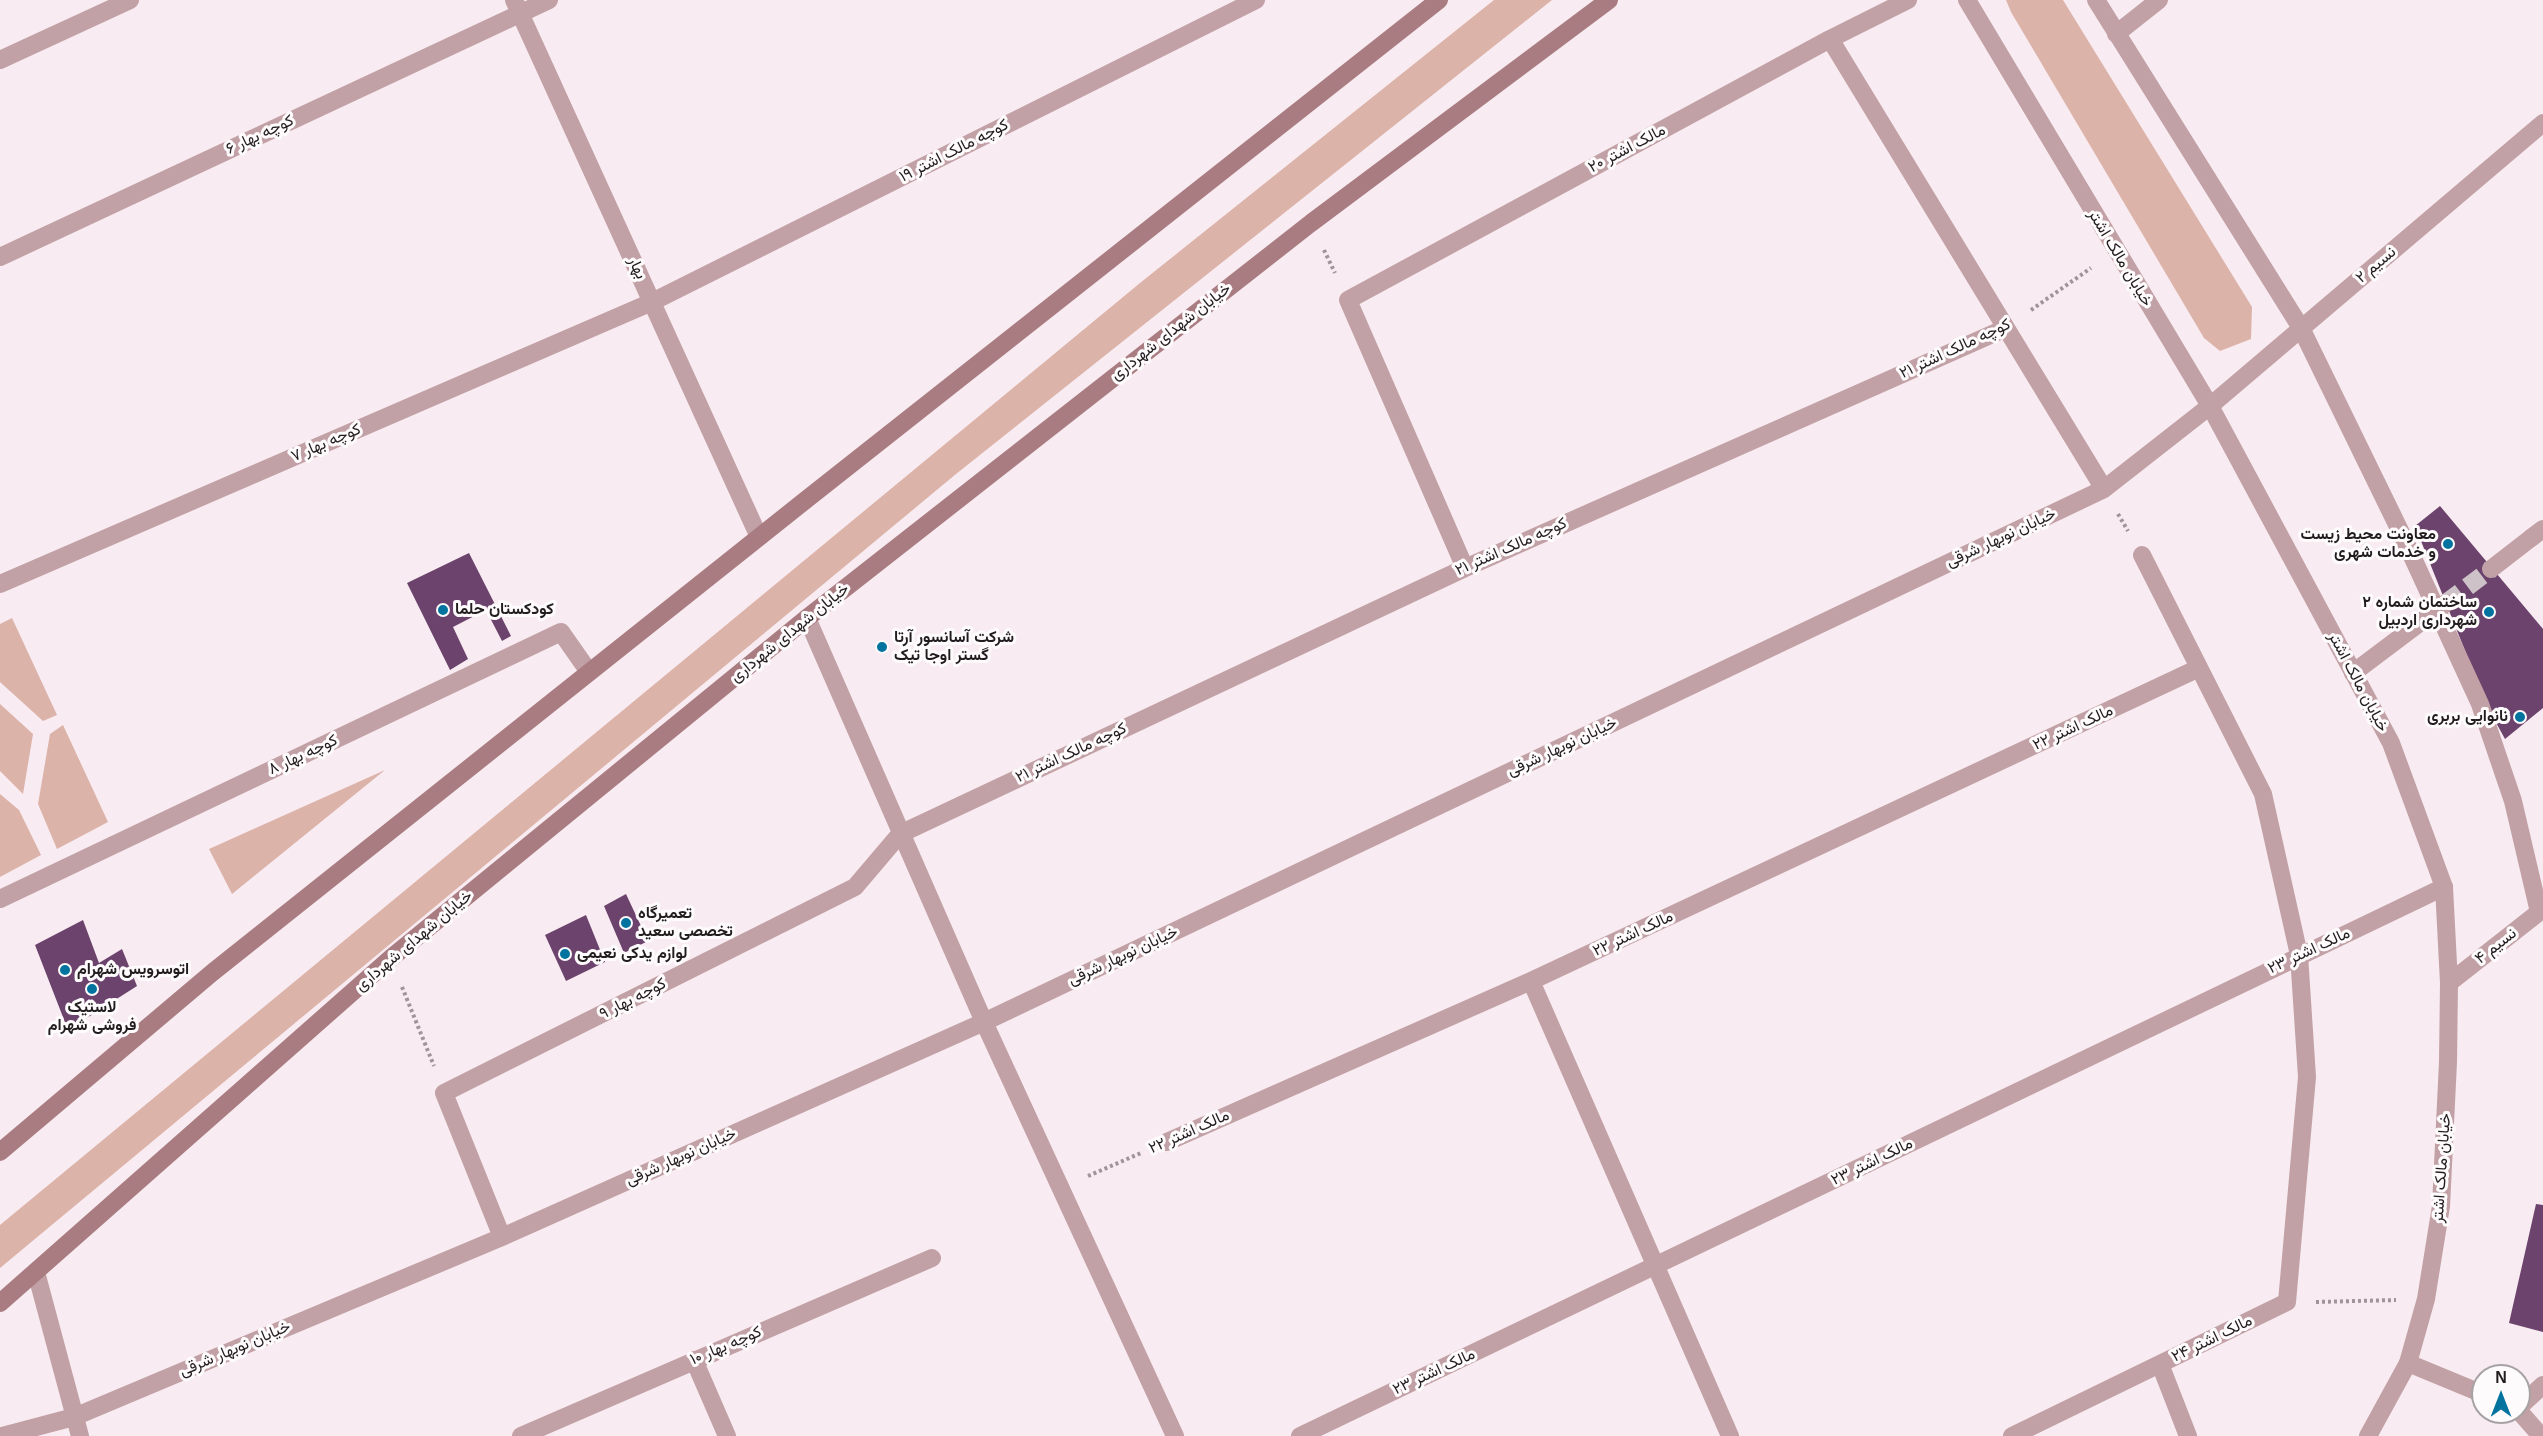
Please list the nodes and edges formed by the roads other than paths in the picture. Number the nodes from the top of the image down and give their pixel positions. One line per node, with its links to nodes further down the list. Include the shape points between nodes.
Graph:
1 (130, 0): 13 (street)
2 (549, 0): 10 (street, کوچه بهار ۶)
3 (1256, 0): 16 (street, کوچه مالک اشتر ۱۹)
4 (1439, 0): 22 (main road)
5 (1609, 0): 28 (main road, خیابان شهدای شهرداری, via 1311,223)
6 (1908, 0): 12 (street, مالک اشتر ۲۰)
7 (2096, 0): 11 (street)
8 (2158, 0): 11 (street)
9 (1968, 1): 19 (street, خیابان مالک اشتر)
10 (517, 7): 15 (street, کوچه بهار ۶); 16 (street, بهار)
11 (2116, 34): 18 (street)
12 (1830, 39): 17 (street); 24 (street, مالک اشتر ۲۰, via 1348,300)
13 (0, 60)
14 (2543, 123): 18 (street, نسیم ۲)
15 (0, 257)
16 (652, 302): 22 (street, بهار); 26 (street, کوچه بهار ۷)
17 (2006, 328): 20 (street); 24 (street, کوچه مالک اشتر ۲۱)
18 (2301, 328): 19 (street, نسیم ۲); 27 (street)
19 (2210, 406): 20 (street, خیابان نوبهار شرقی); 31 (street, خیابان مالک اشتر)
20 (2104, 489): 39 (street, خیابان نوبهار شرقی)
21 (2537, 533): 25 (street)
22 (759, 537): 30 (main road)
23 (2142, 555): 29 (street)
24 (1465, 568): 32 (street, کوچه مالک اشتر ۲۱)
25 (2491, 569)
26 (0, 584)
27 (2441, 607): 31 (street); 35 (street, via 2513,801)
28 (807, 618): 32 (street); 45 (main road, خیابان شهدای شهرداری, via 391,958)
29 (2199, 668): 36 (street, via 2263,794); 37 (street, مالک اشتر ۲۲)
30 (589, 672): 34 (street, کوچه بهار ۸, via 561,632); 41 (main road, via 213,972)
31 (2353, 673): 33 (street, خیابان مالک اشتر, via 2391,743)
32 (900, 834): 39 (street); 42 (street, کوچه بهار ۹, via 855,887 444,1093)
33 (2444, 887): 36 (street, مالک اشتر ۲۳); 38 (street, خیابان مالک اشتر)
34 (0, 899)
35 (2541, 910): 38 (street, نسیم ۴)
36 (2299, 956): 44 (street, مالک اشتر ۲۳); 49 (street, مالک اشتر ۲۴, via 2307,1077 2287,1302)
37 (1531, 981): 40 (street, مالک اشتر ۲۲); 44 (street)
38 (2449, 983): 48 (street, خیابان مالک اشتر, via 2441,1206 2426,1299)
39 (984, 1022): 42 (street, خیابان نوبهار شرقی); 59 (street)
40 (1167, 1142)
41 (0, 1152)
42 (502, 1237): 53 (street, خیابان نوبهار شرقی)
43 (932, 1258): 47 (street, کوچه بهار ۱۰)
44 (1656, 1266): 60 (street, مالک اشتر ۲۳); 61 (street)
45 (36, 1272): 46 (main road, خیابان شهدای شهرداری); 53 (street)
46 (0, 1303)
47 (694, 1360): 57 (street, کوچه بهار ۱۰); 58 (street)
48 (2408, 1363): 51 (street); 64 (street, خیابان مالک اشتر)
49 (2160, 1364): 62 (street, مالک اشتر ۲۴); 63 (street)
50 (2543, 1385): 52 (street)
51 (2471, 1389)
52 (2531, 1397)
53 (74, 1417): 55 (street, خیابان نوبهار شرقی); 56 (street)
54 (2531, 1424): 65 (street)
55 (2, 1436)
56 (80, 1436)
57 (521, 1436)
58 (727, 1436)
59 (1175, 1436)
60 (1300, 1436)
61 (1730, 1436)
62 (2012, 1436)
63 (2188, 1436)
64 (2368, 1436)
65 (2541, 1436)

